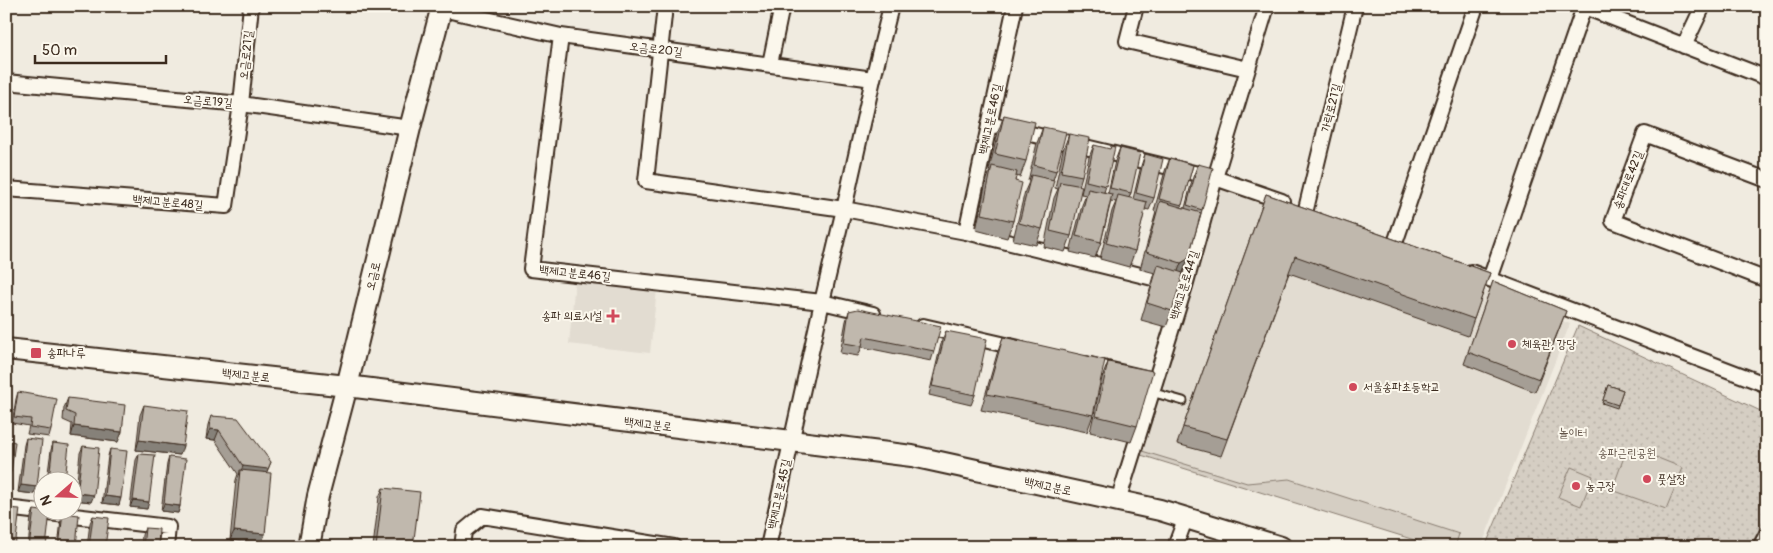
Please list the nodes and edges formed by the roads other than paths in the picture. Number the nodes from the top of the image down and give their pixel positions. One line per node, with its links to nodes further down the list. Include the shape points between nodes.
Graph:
1 (251, 6): 21 (street, 오금로21길)
2 (665, 6): 15 (street)
3 (782, 6): 16 (street)
4 (891, 6): 19 (street)
5 (1015, 6): 22 (street, 백제고분로46길)
6 (1136, 6): 17 (street, via 1127,41)
7 (1267, 6): 17 (street, 백제고분로44길)
8 (1355, 6): 24 (street, 가락로21길, via 1310,211)
9 (1476, 6): 29 (street)
10 (1703, 6): 14 (street)
11 (442, 7): 13 (street, 오금로20길); 23 (main road, 오금로)
12 (1583, 7): 14 (street); 31 (street)
13 (561, 36): 15 (street, 오금로20길); 34 (street, 백제고분로46길, via 531,269)
14 (1684, 46): 18 (street)
15 (659, 49): 16 (street, 오금로20길); 27 (street, via 646,181)
16 (770, 64): 19 (street, 오금로20길)
17 (1248, 69): 24 (street, 백제고분로44길)
18 (1767, 78)
19 (873, 79): 27 (street)
20 (6, 82): 21 (street, 오금로19길)
21 (240, 104): 23 (street, 오금로19길); 26 (street, 백제고분로48길, via 226,206)
22 (989, 124): 24 (street); 28 (street, 백제고분로46길)
23 (410, 128): 41 (main road, 오금로)
24 (1215, 178): 33 (street, 백제고분로44길)
25 (1767, 180): 32 (street, 송파대로42길, via 1645,134 1612,221)
26 (6, 189)
27 (844, 209): 28 (street); 34 (street)
28 (966, 232): 33 (street)
29 (1395, 243)
30 (1455, 266): 31 (street)
31 (1490, 279): 40 (street)
32 (1767, 280)
33 (1185, 286): 42 (street, 백제고분로44길)
34 (822, 302): 35 (street, 백제고분로46길); 44 (street)
35 (888, 318)
36 (907, 322): 38 (street)
37 (6, 349): 41 (main road, 백제고분로)
38 (1031, 351)
39 (1069, 360): 42 (street)
40 (1767, 385)
41 (347, 386): 44 (main road, 백제고분로); 50 (main road, 오금로, via 318,496)
42 (1153, 386): 43 (lane); 45 (street, 백제고분로44길)
43 (1183, 401)
44 (790, 441): 45 (main road, 백제고분로, via 912,456); 53 (street, 백제고분로45길)
45 (1118, 501): 47 (main road, 백제고분로)
46 (6, 508): 49 (street, via 168,527)
47 (1186, 517): 54 (street); 55 (main road, 백제고분로)
48 (1767, 534): 56 (street)
49 (166, 547)
50 (309, 547)
51 (462, 547): 52 (street, via 464,531 482,516)
52 (674, 547)
53 (768, 547)
54 (1175, 547)
55 (1281, 547)
56 (1760, 547)

